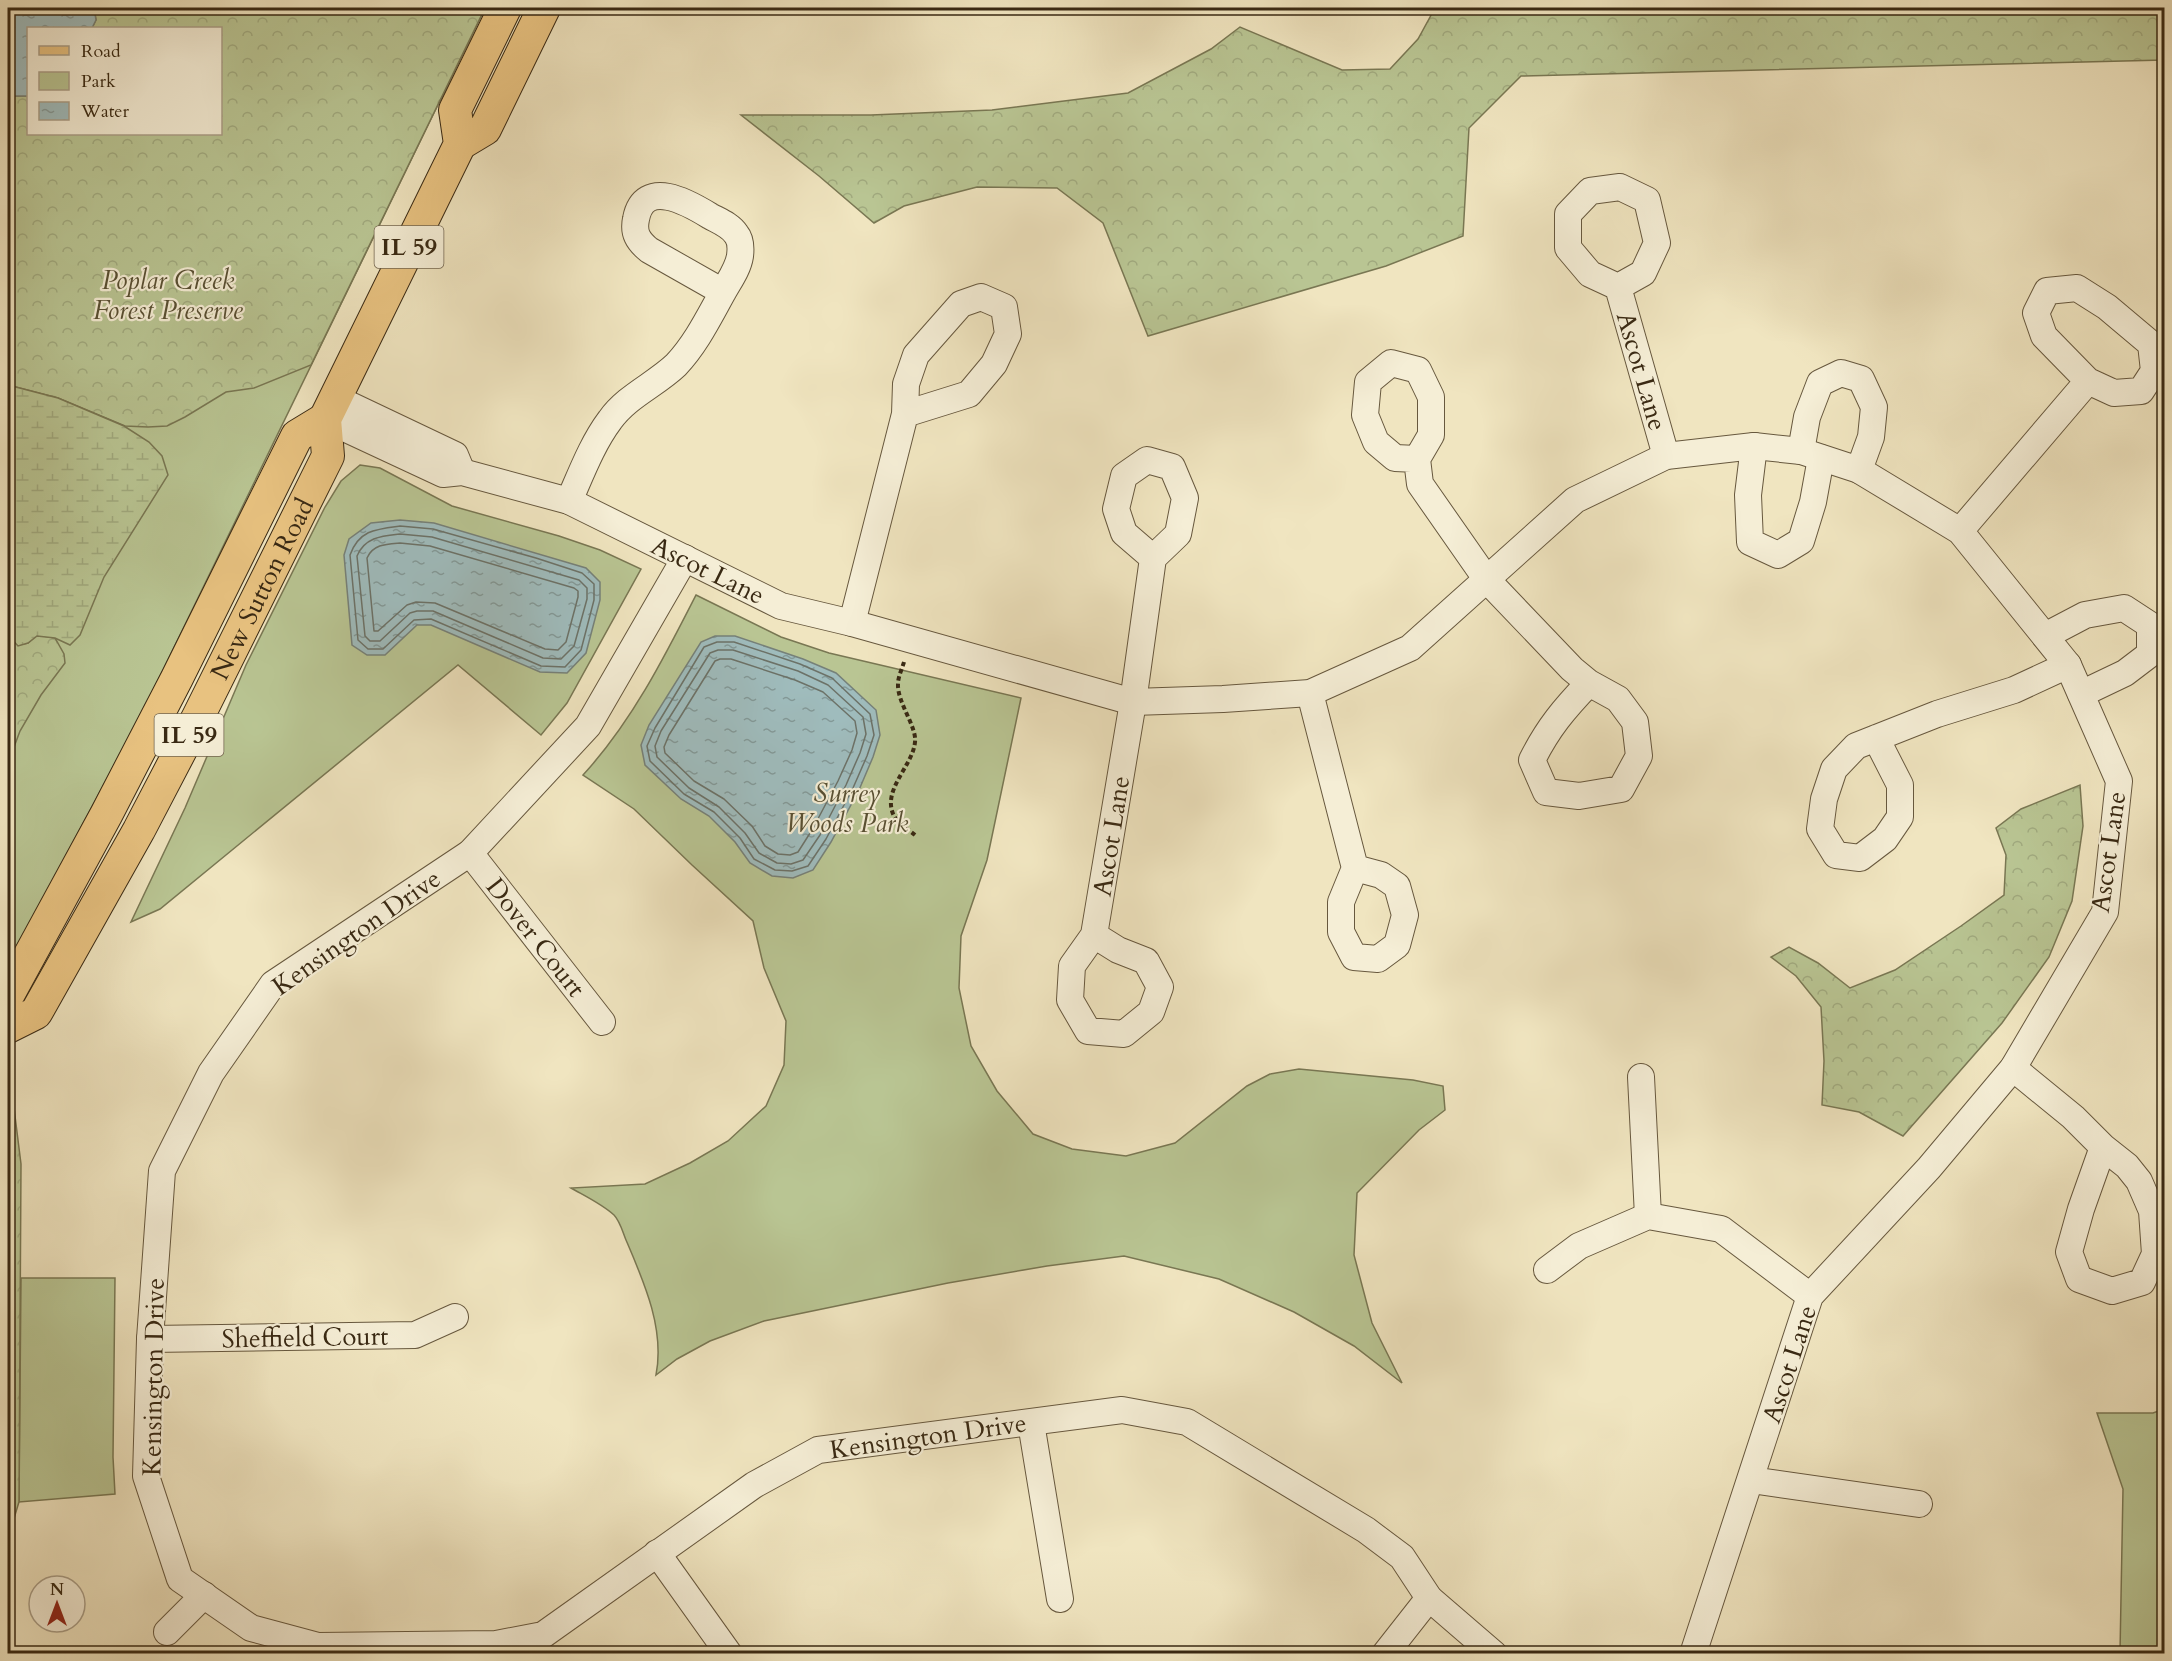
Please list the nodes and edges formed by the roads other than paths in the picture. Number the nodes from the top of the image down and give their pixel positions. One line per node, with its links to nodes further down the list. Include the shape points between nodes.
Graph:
1 (505, 8): 3 (main road, via 455,110)
2 (544, 8): 3 (main road, via 486,129)
3 (460, 144): 7 (main road, IL 59)
4 (1618, 287): 11 (street, Ascot Lane)
5 (723, 292): 14 (street, via 704,328 675,366 630,398 610,419 595,442)
6 (2088, 381): 6 (street, via 2114,393 2141,390 2154,371 2151,344 2077,288 2047,291 2036,313 2044,336); 15 (street)
7 (330, 408): 14 (street, Ascot Lane, via 443,474 462,472); 30 (main road, New Sutton Road / IL 59, via 297,436 172,688); 32 (main road, New Sutton Road / IL 59, via 328,456 193,727 36,1013)
8 (905, 414): 8 (street, via 906,384 916,355 938,328 961,304 981,297 1004,307 1008,334 994,364 969,394); 19 (street)
9 (1754, 446): 10 (street, Ascot Lane); 10 (street, via 1748,495 1750,542 1778,555 1801,541 1813,502); 11 (street, Ascot Lane)
10 (1811, 454): 13 (street, Ascot Lane); 13 (street, via 1807,417 1820,383 1841,373 1861,379 1874,407 1871,437)
11 (1666, 456): 18 (street, Ascot Lane, via 1575,500)
12 (1417, 459): 18 (street, via 1420,484)
13 (1859, 470): 15 (street, Ascot Lane)
14 (569, 501): 16 (street, Ascot Lane)
15 (1960, 531): 20 (street, Ascot Lane)
16 (685, 558): 19 (street, Ascot Lane, via 781,606); 27 (street, Kensington Drive, via 588,726)
17 (1153, 558): 25 (street, Ascot Lane)
18 (1487, 580): 22 (street); 23 (street, Ascot Lane, via 1410,648)
19 (852, 623): 25 (street, Ascot Lane)
20 (2045, 636): 21 (street, Ascot Lane); 24 (street, via 2085,615 2124,608 2150,626 2150,654 2125,673)
21 (2068, 664): 24 (street, Ascot Lane); 26 (street, via 2014,690)
22 (1589, 683): 22 (street, via 1618,699 1635,722 1639,756 1621,789 1579,796 1546,792 1532,760 1544,735)
23 (1310, 693): 25 (street, Ascot Lane); 28 (street)
24 (2080, 694): 33 (street, Ascot Lane, via 2119,781 2105,912)
25 (1133, 702): 29 (street, Ascot Lane)
26 (1876, 738)
27 (470, 852): 31 (street, Dover Court); 40 (street, Kensington Drive, via 273,984 211,1073 162,1171)
28 (1355, 868)
29 (1094, 935)
30 (8, 995)
31 (602, 1022)
32 (8, 1027)
33 (2013, 1068): 35 (street, via 2073,1116); 38 (street, Ascot Lane, via 1929,1168)
34 (1641, 1077): 36 (street)
35 (2103, 1147): 35 (street, via 2069,1252 2079,1279 2112,1291 2142,1282 2155,1254 2152,1211 2139,1181)
36 (1648, 1216): 37 (street, via 1580,1246); 38 (street, via 1721,1229)
37 (1546, 1270)
38 (1810, 1296): 42 (street, Ascot Lane)
39 (455, 1317): 40 (street, Sheffield Court, via 415,1335)
40 (150, 1339): 45 (street, Kensington Drive, via 146,1476 180,1578)
41 (1031, 1423): 44 (street, Kensington Drive, via 818,1450 754,1485); 46 (street, Kensington Drive, via 1122,1410 1187,1422 1365,1530 1402,1557); 47 (street)
42 (1751, 1480): 43 (street); 52 (street, Ascot Lane)
43 (1919, 1504)
44 (657, 1553): 45 (street, Kensington Drive, via 543,1635 496,1644 318,1646 251,1628); 49 (street)
45 (204, 1595): 48 (street)
46 (1429, 1598): 50 (street); 51 (street, Kensington Drive)
47 (1060, 1599)
48 (167, 1632)
49 (729, 1653)
50 (1385, 1653)
51 (1494, 1653)
52 (1694, 1653)

